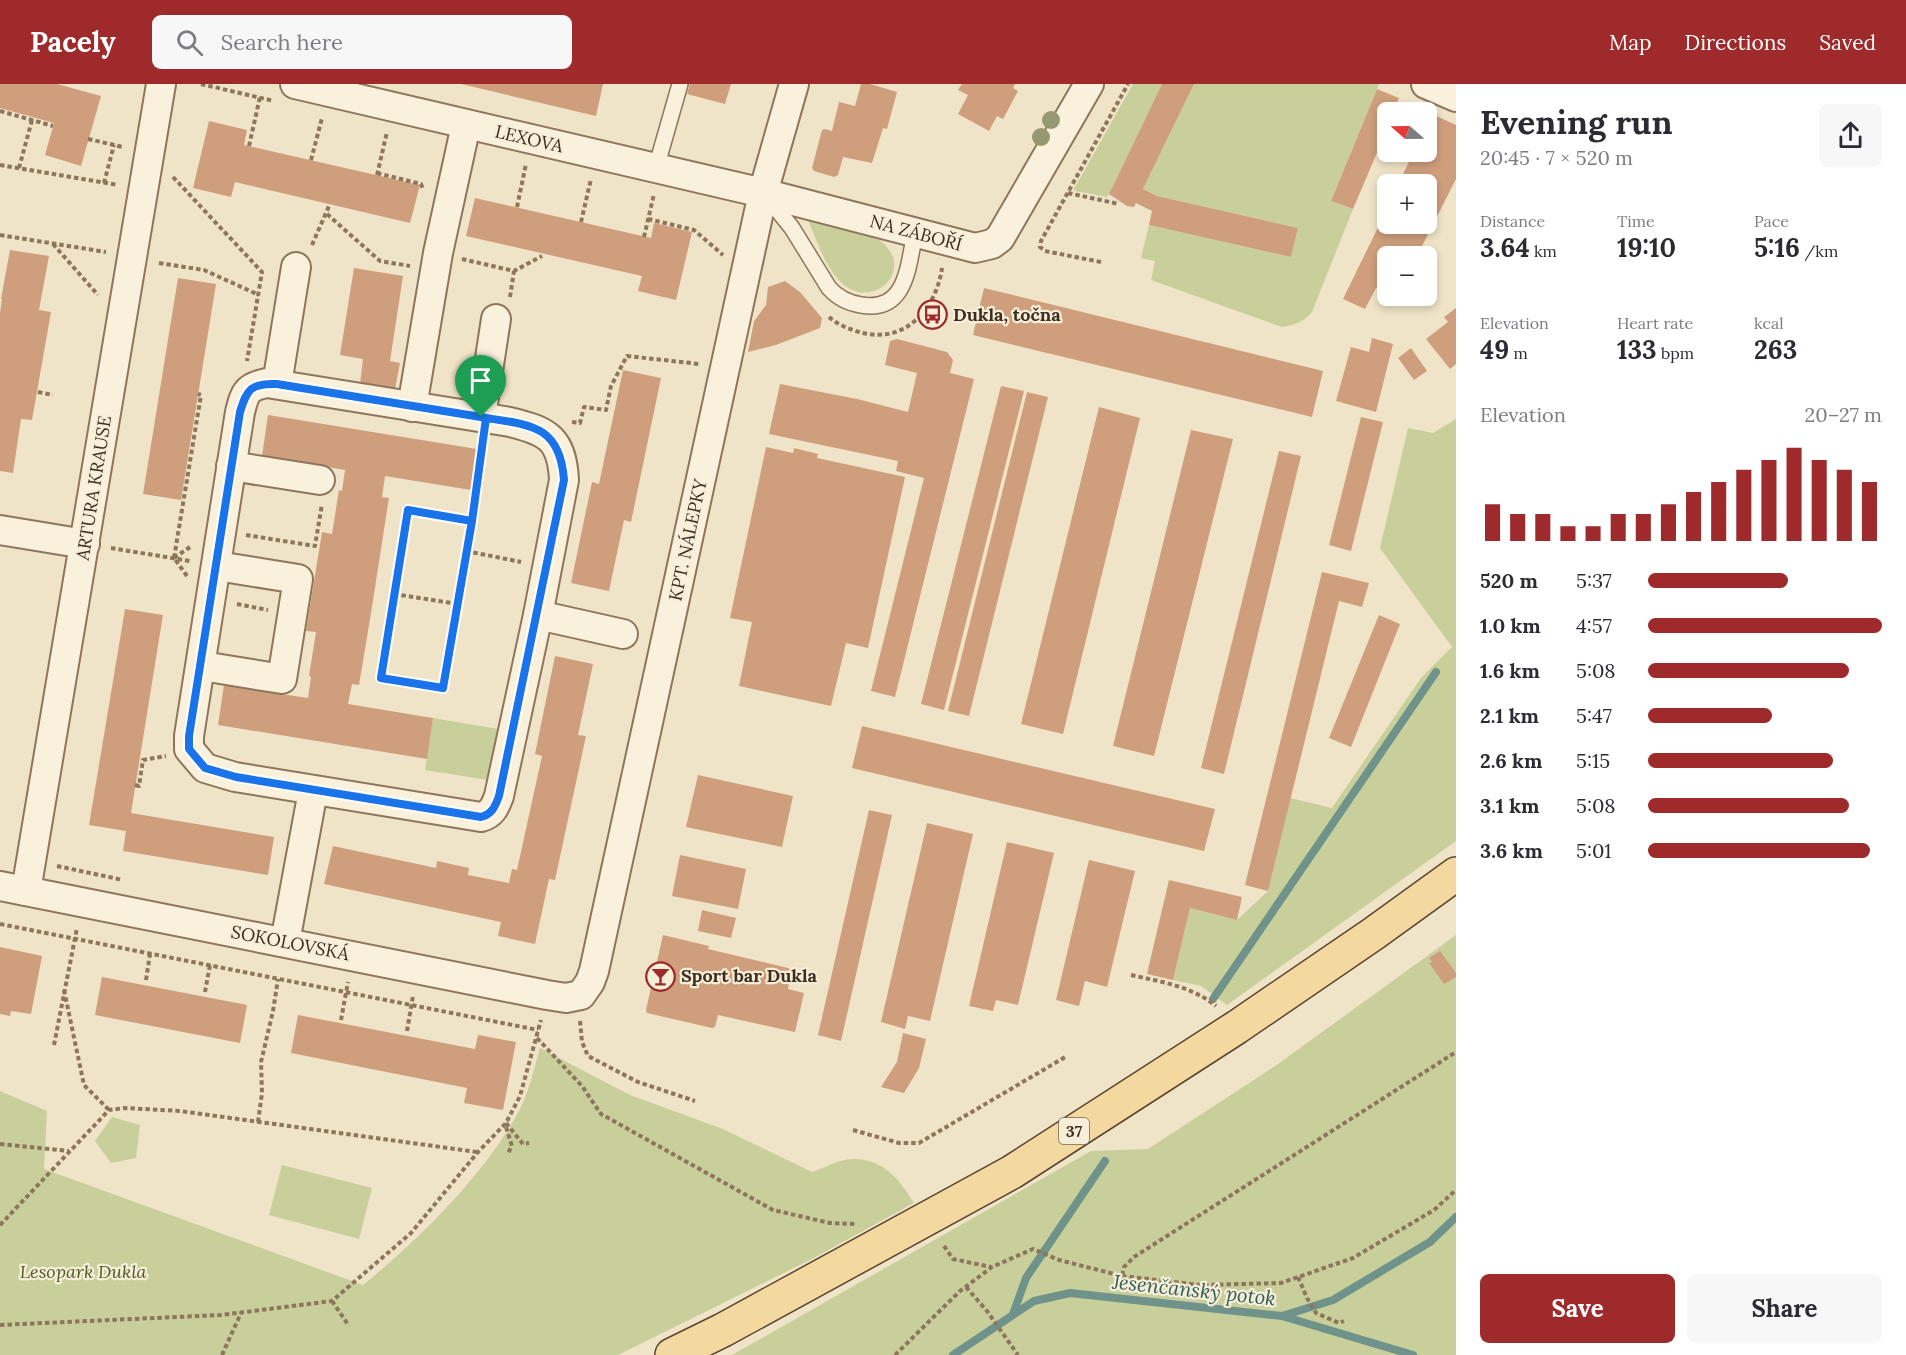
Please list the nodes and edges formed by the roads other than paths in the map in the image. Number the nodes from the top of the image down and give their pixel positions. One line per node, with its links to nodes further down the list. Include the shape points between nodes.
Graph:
1 (160, 84): 20 (street, ARTURA KRAUSE, via 143,189 141,259 122,321)
2 (295, 84): 8 (street, LEXOVA)
3 (680, 84): 9 (lane)
4 (794, 84): 10 (street, KPT. NÁLEPKY)
5 (1089, 84): 11 (street, NA ZÁBOŘÍ, via 1000,238 975,248)
6 (1426, 84): 7 (street)
7 (1456, 97)
8 (466, 125): 9 (street, LEXOVA); 15 (street)
9 (655, 178): 10 (street, LEXOVA)
10 (763, 193): 11 (street, NA ZÁBOŘÍ); 11 (lane, via 792,228 829,288 836,296 856,304 876,306 892,300 902,286); 29 (street, KPT. NÁLEPKY, via 594,971)
11 (915, 233)
12 (296, 267): 14 (street)
13 (496, 319): 16 (street)
14 (278, 376): 15 (street); 17 (street, via 247,391)
15 (412, 406): 16 (street)
16 (483, 417): 22 (street, via 549,435 563,464 564,480)
17 (231, 466): 18 (street); 21 (street)
18 (320, 480)
19 (0, 530): 20 (street)
20 (84, 544): 27 (street, ARTURA KRAUSE)
21 (217, 566): 24 (street); 24 (street, via 298,579 282,679)
22 (538, 615): 23 (street); 25 (street, via 501,786 489,815 481,817)
23 (623, 634)
24 (202, 666): 25 (street, via 189,736 191,752 205,768)
25 (313, 790): 28 (street)
26 (1456, 874): 30 (main road, 37, via 1237,1027 1012,1172)
27 (13, 888): 28 (street, SOKOLOVSKÁ)
28 (285, 942): 29 (street, SOKOLOVSKÁ, via 547,995)
29 (579, 996)
30 (672, 1355)

